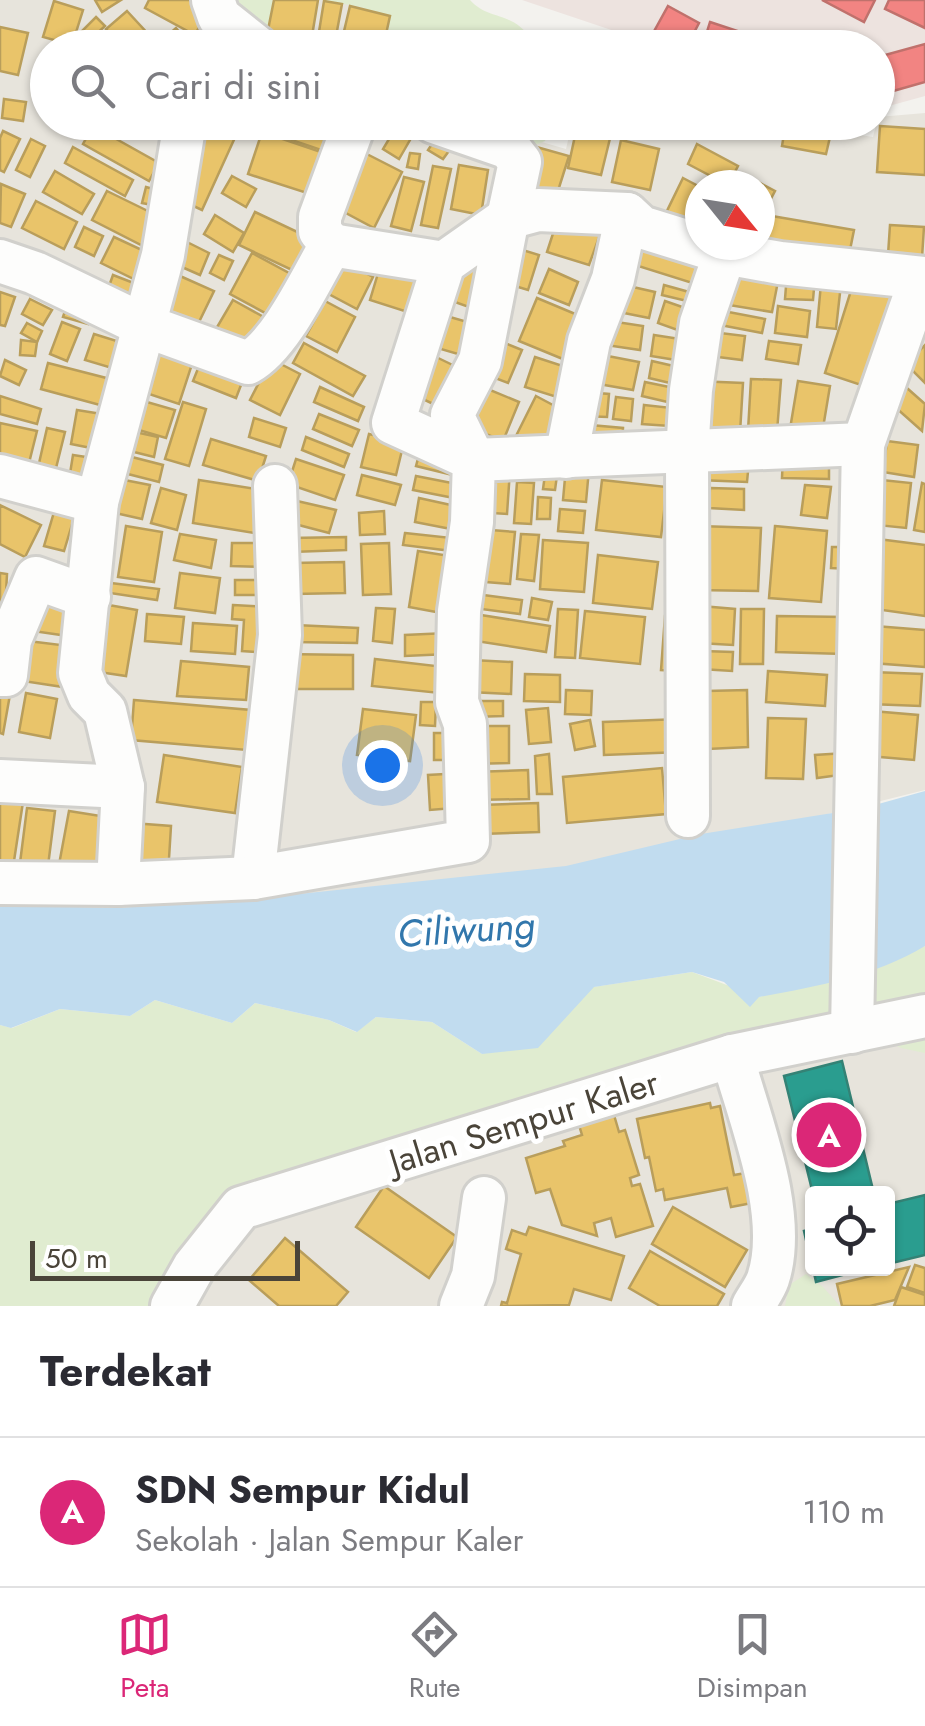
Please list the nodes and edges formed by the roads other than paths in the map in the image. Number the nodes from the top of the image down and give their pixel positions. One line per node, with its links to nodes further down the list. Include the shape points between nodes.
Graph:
1 (182, 140): 13 (street, via 163,255)
2 (348, 140): 7 (street, via 320,216 320,231)
3 (486, 140): 5 (street, via 509,148 520,162)
4 (627, 214): 5 (street, via 538,210); 6 (street, via 642,227); 16 (street, via 613,279 589,341)
5 (508, 218): 11 (street); 17 (street, via 480,362 452,415)
6 (685, 241)
7 (332, 244): 11 (street); 13 (street, via 275,337 248,362)
8 (722, 260): 15 (street, via 701,323)
9 (763, 260): 12 (street)
10 (0, 262): 13 (street)
11 (444, 262): 17 (street, via 393,423)
12 (923, 278): 14 (street)
13 (142, 326): 20 (street)
14 (863, 444): 15 (street); 30 (street)
15 (687, 453): 16 (street); 25 (street)
16 (566, 457): 17 (street)
17 (474, 460): 26 (street, via 457,684 465,724 468,841)
18 (0, 476): 20 (street)
19 (275, 486): 26 (street, via 280,635)
20 (97, 502): 21 (street)
21 (89, 597): 22 (street, via 36,578 10,640 6,675); 24 (street, via 80,673 105,710)
22 (0, 675)
23 (0, 781): 24 (street)
24 (123, 787): 28 (street)
25 (688, 816)
26 (253, 878): 28 (street)
27 (0, 883): 28 (street)
28 (118, 884)
29 (925, 1016): 30 (street, Jalan Sempur Kaler)
30 (852, 1022): 31 (street, Jalan Sempur Kaler)
31 (732, 1056): 33 (street, Jalan Sempur Kaler, via 241,1208); 35 (street, via 775,1212 768,1282)
32 (484, 1198): 34 (street, via 473,1276)
33 (172, 1306)
34 (461, 1306)
35 (752, 1306)

